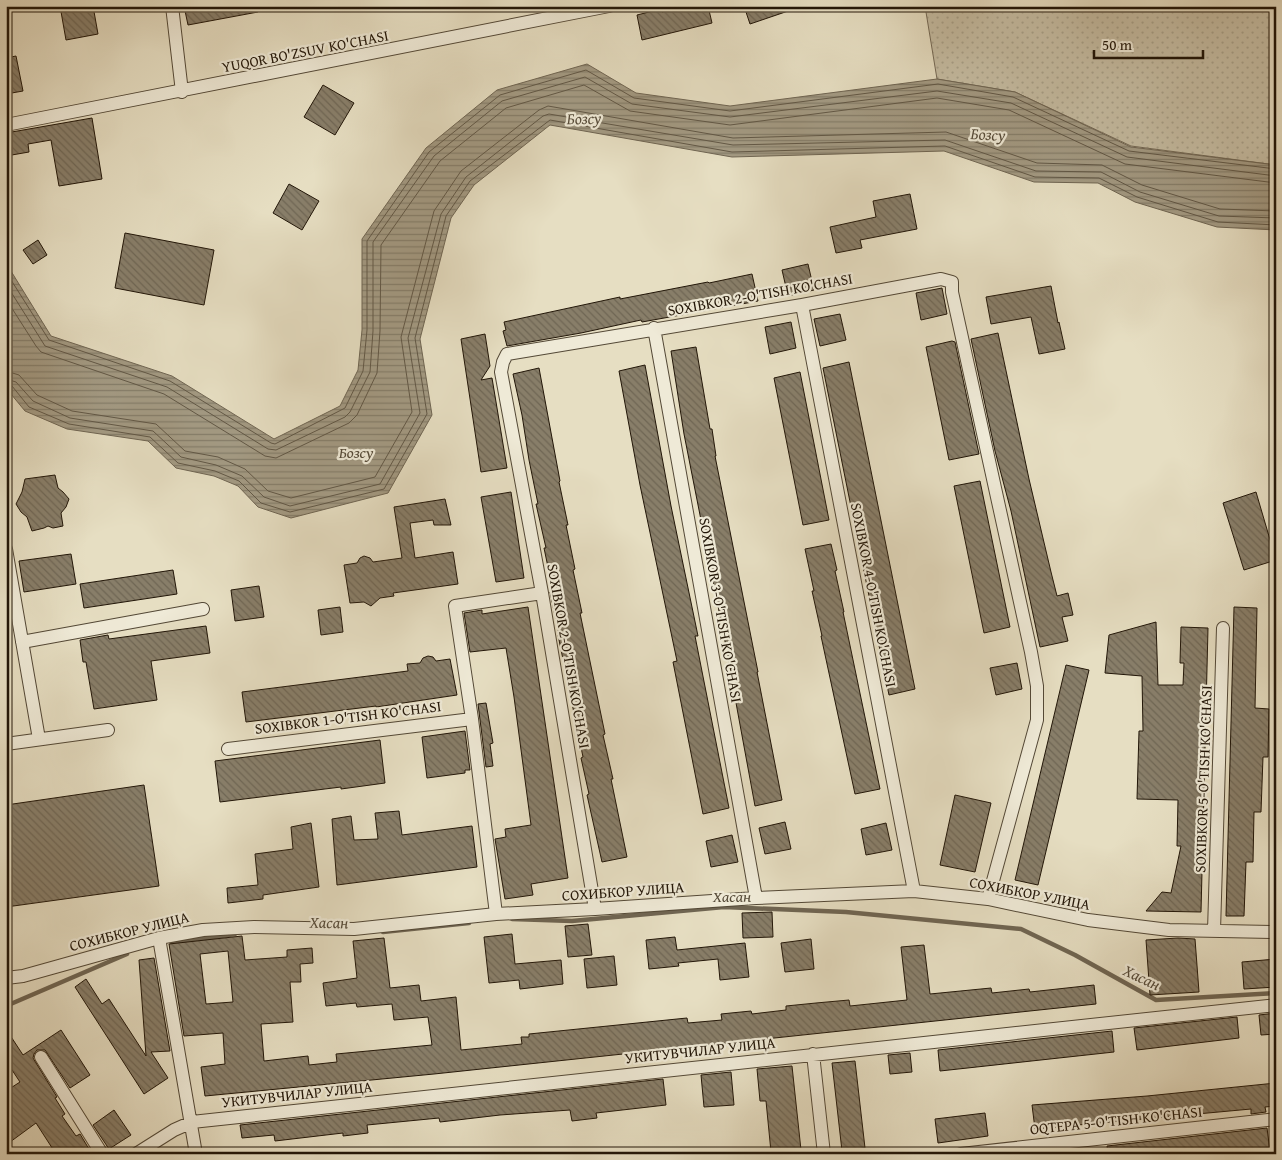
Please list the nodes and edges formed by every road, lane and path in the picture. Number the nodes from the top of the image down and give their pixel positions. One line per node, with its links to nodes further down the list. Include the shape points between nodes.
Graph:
1 (172, 6): 3 (street)
2 (609, 6): 3 (street, YUQOR BO'ZSUV KO'CHASI)
3 (182, 92): 4 (street, YUQOR BO'ZSUV KO'CHASI)
4 (6, 125)
5 (802, 305): 6 (street, SOXIBKOR 2-O'TISH KO'CHASI); 17 (street, SOXIBKOR 4-O'TISH KO'CHASI); 19 (street, SOXIBKOR 2-O'TISH KO'CHASI, via 941,279 952,282 1037,686 1037,720)
6 (654, 328): 8 (street, SOXIBKOR 2-O'TISH KO'CHASI, via 507,354 503,362 501,372); 18 (street, SOXIBKOR 3-O'TISH KO'CHASI)
7 (6, 549): 11 (street)
8 (542, 593): 12 (street, via 455,606); 20 (street, SOXIBKOR 2-O'TISH KO'CHASI)
9 (204, 609): 11 (street)
10 (1223, 628): 22 (street, SOXIBKOR 5-O'TISH KO'CHASI)
11 (22, 642): 14 (street)
12 (472, 719): 16 (street, SOXIBKOR 1-O'TISH KO'CHASI); 21 (street)
13 (108, 730): 14 (street)
14 (39, 739): 15 (street)
15 (6, 744)
16 (228, 749)
17 (914, 891): 18 (street, СОХИБКОР УЛИЦА); 19 (street, СОХИБКОР УЛИЦА)
18 (756, 898): 20 (street, СОХИБКОР УЛИЦА)
19 (988, 899): 22 (street, СОХИБКОР УЛИЦА, via 1088,920 1169,930)
20 (595, 909): 21 (street, СОХИБКОР УЛИЦА)
21 (496, 914): 24 (street, СОХИБКОР УЛИЦА, via 354,929 254,927 203,930)
22 (1214, 931): 23 (street, СОХИБКОР УЛИЦА)
23 (1276, 932)
24 (159, 938): 25 (street, СОХИБКОР УЛИЦА); 30 (street)
25 (6, 978)
26 (1276, 1005): 27 (street, УКИТУВЧИЛАР УЛИЦА)
27 (813, 1054): 30 (street, УКИТУВЧИЛАР УЛИЦА); 34 (street)
28 (41, 1057): 31 (street)
29 (1276, 1119): 35 (street, OQTEPA 5-O'TISH KO'CHASI)
30 (192, 1122): 32 (street, УКИТУВЧИЛАР УЛИЦА); 33 (street)
31 (102, 1154)
32 (136, 1154)
33 (196, 1154)
34 (824, 1154)
35 (960, 1154)

